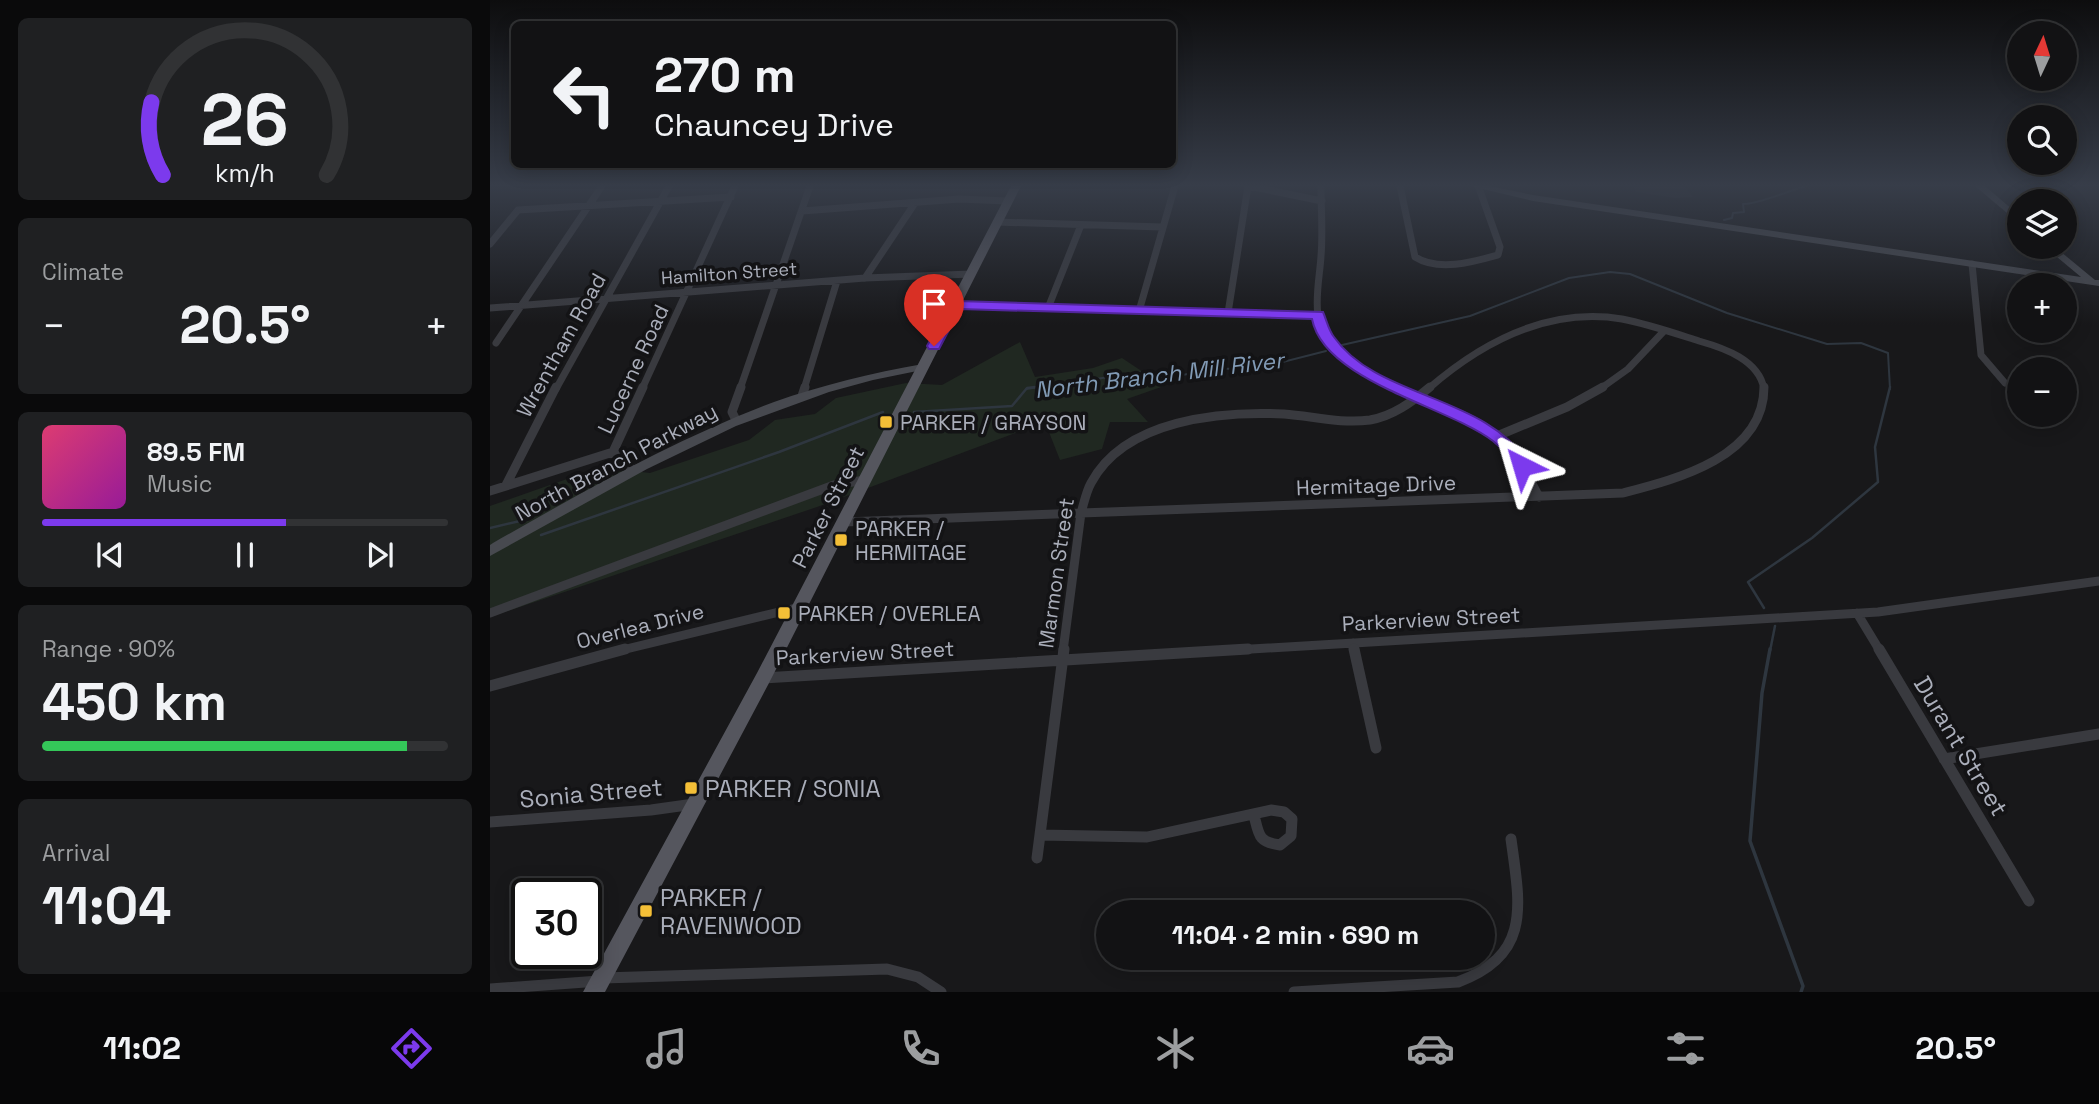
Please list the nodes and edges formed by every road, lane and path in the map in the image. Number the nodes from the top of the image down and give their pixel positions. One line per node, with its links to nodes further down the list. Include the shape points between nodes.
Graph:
1 (572, 232): 23 (street)
2 (644, 232): 22 (street, Wrentham Road)
3 (715, 232): 21 (street, Lucerne Road)
4 (795, 232): 20 (street)
5 (895, 232): 17 (street)
6 (992, 232): 16 (main road, Parker Street)
7 (1078, 232): 26 (street)
8 (1161, 232): 27 (street)
9 (1241, 232): 28 (street)
10 (1321, 232): 29 (street)
11 (1410, 232): 12 (street, via 1420,263 1438,265 1498,256)
12 (1494, 232)
13 (1761, 232): 15 (main road)
14 (2065, 259): 19 (main road)
15 (1972, 264): 19 (main road); 33 (street, via 1981,355)
16 (971, 274): 17 (street, Hamilton Street); 24 (main road, Parker Street)
17 (865, 278): 18 (street, Hamilton Street)
18 (837, 281): 20 (street, Hamilton Street); 34 (street)
19 (2095, 283)
20 (777, 286): 21 (street, Hamilton Street); 36 (street, via 732,412)
21 (688, 292): 22 (street, Hamilton Street); 38 (street, Lucerne Road)
22 (608, 299): 23 (street, Hamilton Street); 41 (street, Wrentham Road, via 566,368)
23 (524, 305): 25 (street, Hamilton Street); 31 (street)
24 (956, 305): 26 (street); 32 (main road, Parker Street)
25 (490, 308)
26 (1048, 308): 27 (street)
27 (1139, 311): 28 (street)
28 (1228, 313): 29 (street)
29 (1318, 315): 35 (street, via 1330,342 1355,365)
30 (1664, 331): 35 (street, Hermitage Drive, via 1614,318 1560,319 1463,360); 37 (street, via 1642,359 1611,383); 43 (street, Hermitage Drive, via 1728,351 1756,370 1765,399 1746,434 1715,461 1673,480 1623,493)
31 (496, 343)
32 (923, 367): 34 (street, North Branch Parkway); 40 (main road, Parker Street)
33 (2005, 383)
34 (802, 396): 36 (street, North Branch Parkway)
35 (1421, 397): 37 (street); 44 (street, Marmon Street, via 1392,413 1360,421 1240,413 1167,427 1142,436 1104,462 1091,481)
36 (736, 420): 39 (street, North Branch Parkway)
37 (1497, 436): 43 (street, via 1512,450)
38 (614, 452): 39 (street); 41 (street)
39 (633, 470): 46 (main road, North Branch Parkway)
40 (865, 480): 45 (main road, Parker Street); 49 (street, via 834,485)
41 (506, 485): 42 (street)
42 (490, 491)
43 (1539, 497): 44 (street, Hermitage Drive)
44 (1081, 512): 45 (street, Hermitage Drive); 52 (street, Marmon Street)
45 (844, 523): 48 (main road, Parker Street)
46 (490, 551)
47 (2099, 582): 50 (street, Parkerview Street)
48 (800, 607): 53 (main road, Parker Street); 54 (street, Overlea Drive)
49 (490, 613)
50 (1857, 613): 51 (street, Parkerview Street); 57 (street, Durant Street)
51 (1353, 643): 52 (street, Parkerview Street); 56 (street)
52 (1063, 660): 53 (street, Parkerview Street); 61 (street, Marmon Street)
53 (763, 678): 58 (main road, Parker Street)
54 (490, 686)
55 (2099, 734): 57 (street)
56 (1376, 748)
57 (1944, 759): 64 (street, Durant Street)
58 (694, 804): 60 (street, Sonia Street); 65 (main road, Parker Street)
59 (1254, 814): 61 (street, via 1147,836)
60 (490, 822)
61 (1040, 835): 63 (street, Marmon Street)
62 (1511, 839): 68 (street, via 1519,897 1517,924 1508,949 1490,968 1458,982)
63 (1037, 858)
64 (2029, 901)
65 (598, 984): 66 (street); 67 (street, via 887,969 918,976)
66 (490, 989)
67 (941, 992)
68 (1294, 992)

